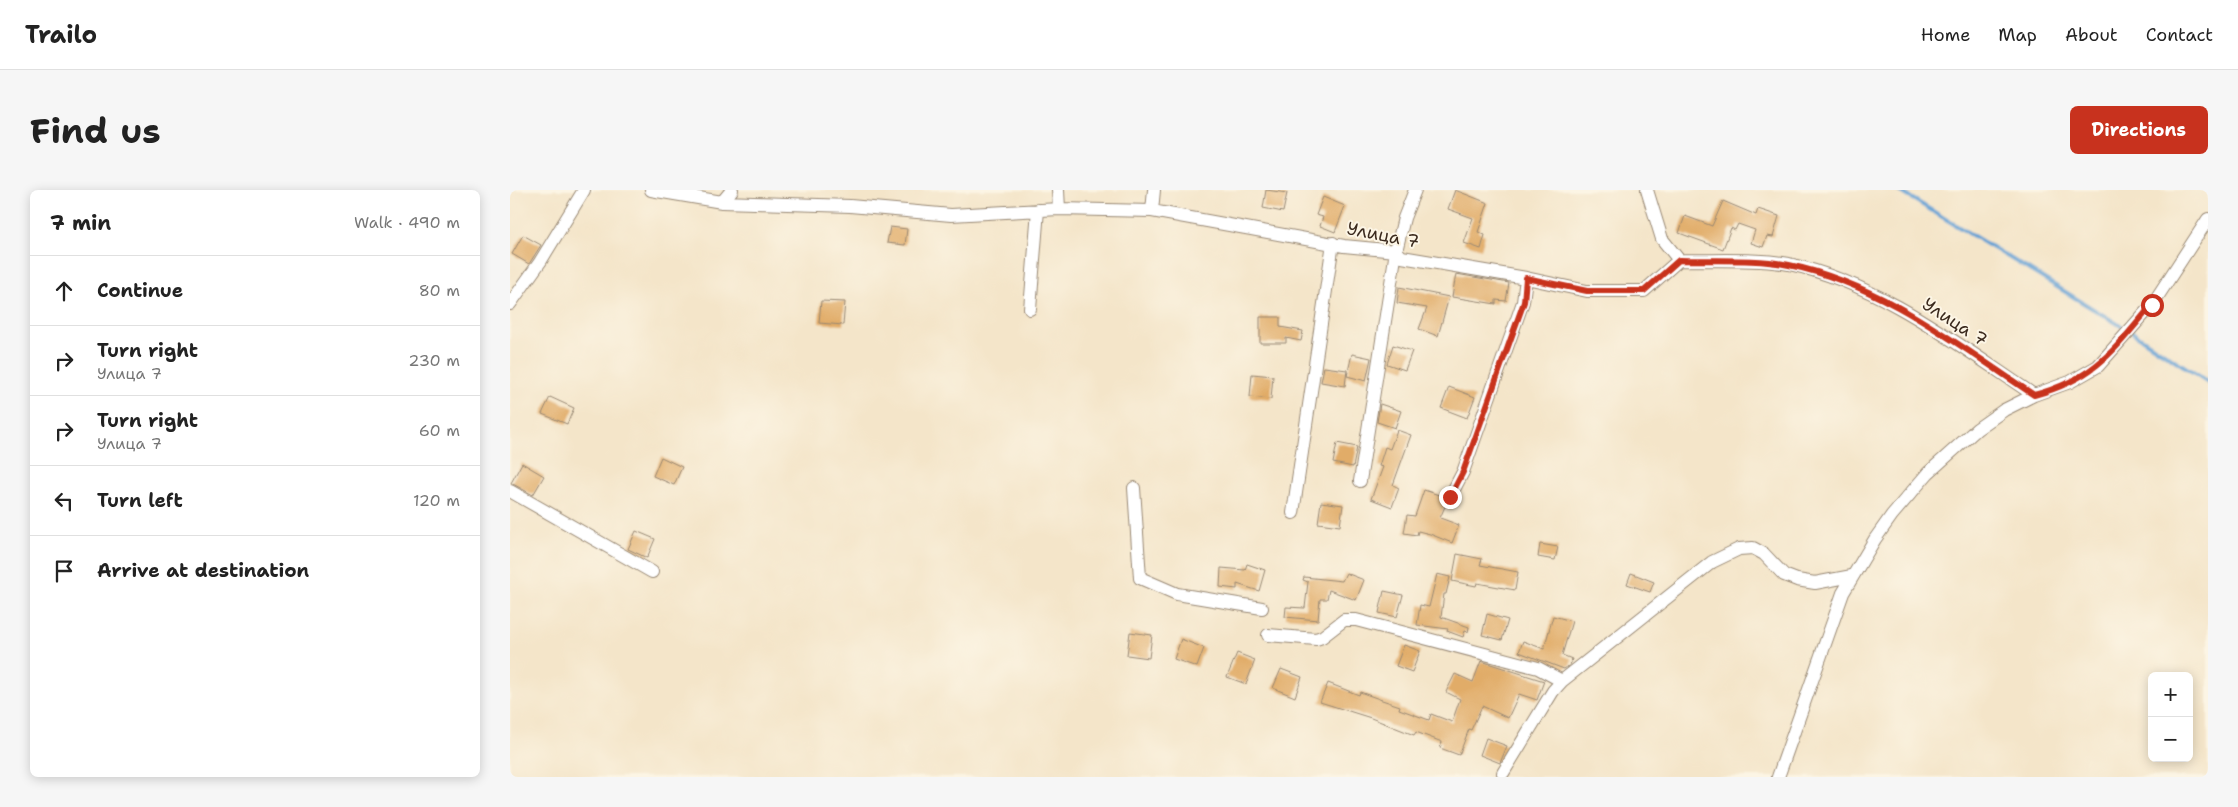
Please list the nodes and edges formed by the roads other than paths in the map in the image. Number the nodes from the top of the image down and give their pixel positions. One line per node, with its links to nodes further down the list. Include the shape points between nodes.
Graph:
1 (584, 190): 17 (street)
2 (651, 190): 8 (street, Улица 7)
3 (732, 190): 8 (street)
4 (1058, 190): 9 (street)
5 (1154, 190): 11 (street)
6 (1415, 190): 14 (street)
7 (1647, 190): 15 (street, via 1662,239)
8 (722, 202): 10 (street, Улица 7, via 850,206 951,215)
9 (1059, 209): 10 (street, Улица 7); 11 (street, Улица 7)
10 (1038, 210): 18 (street)
11 (1152, 210): 13 (street, Улица 7)
12 (2208, 219): 19 (street, via 2152,305 2113,351 2084,375)
13 (1333, 243): 14 (street, Улица 7); 24 (street)
14 (1396, 252): 16 (street, Улица 7, via 1402,257); 20 (street)
15 (1679, 260): 16 (street, Улица 7, via 1644,291 1587,291); 19 (street, Улица 7, via 1787,264 1834,276 1905,310)
16 (1526, 278): 23 (street, via 1524,302 1463,472)
17 (510, 304)
18 (1030, 309)
19 (2034, 395): 26 (street, via 1977,428 1928,473 1892,515)
20 (1360, 481)
21 (1134, 488): 27 (street, via 1140,578 1177,594)
22 (510, 492): 25 (street)
23 (1450, 497)
24 (1293, 513)
25 (652, 572)
26 (1852, 576): 29 (street, via 1806,583 1784,575 1764,554 1753,548 1739,548 1712,562); 31 (street)
27 (1262, 608)
28 (1268, 635): 29 (street, via 1316,639 1344,620 1356,620 1538,668)
29 (1562, 681): 30 (street)
30 (1503, 773)
31 (1778, 777)

